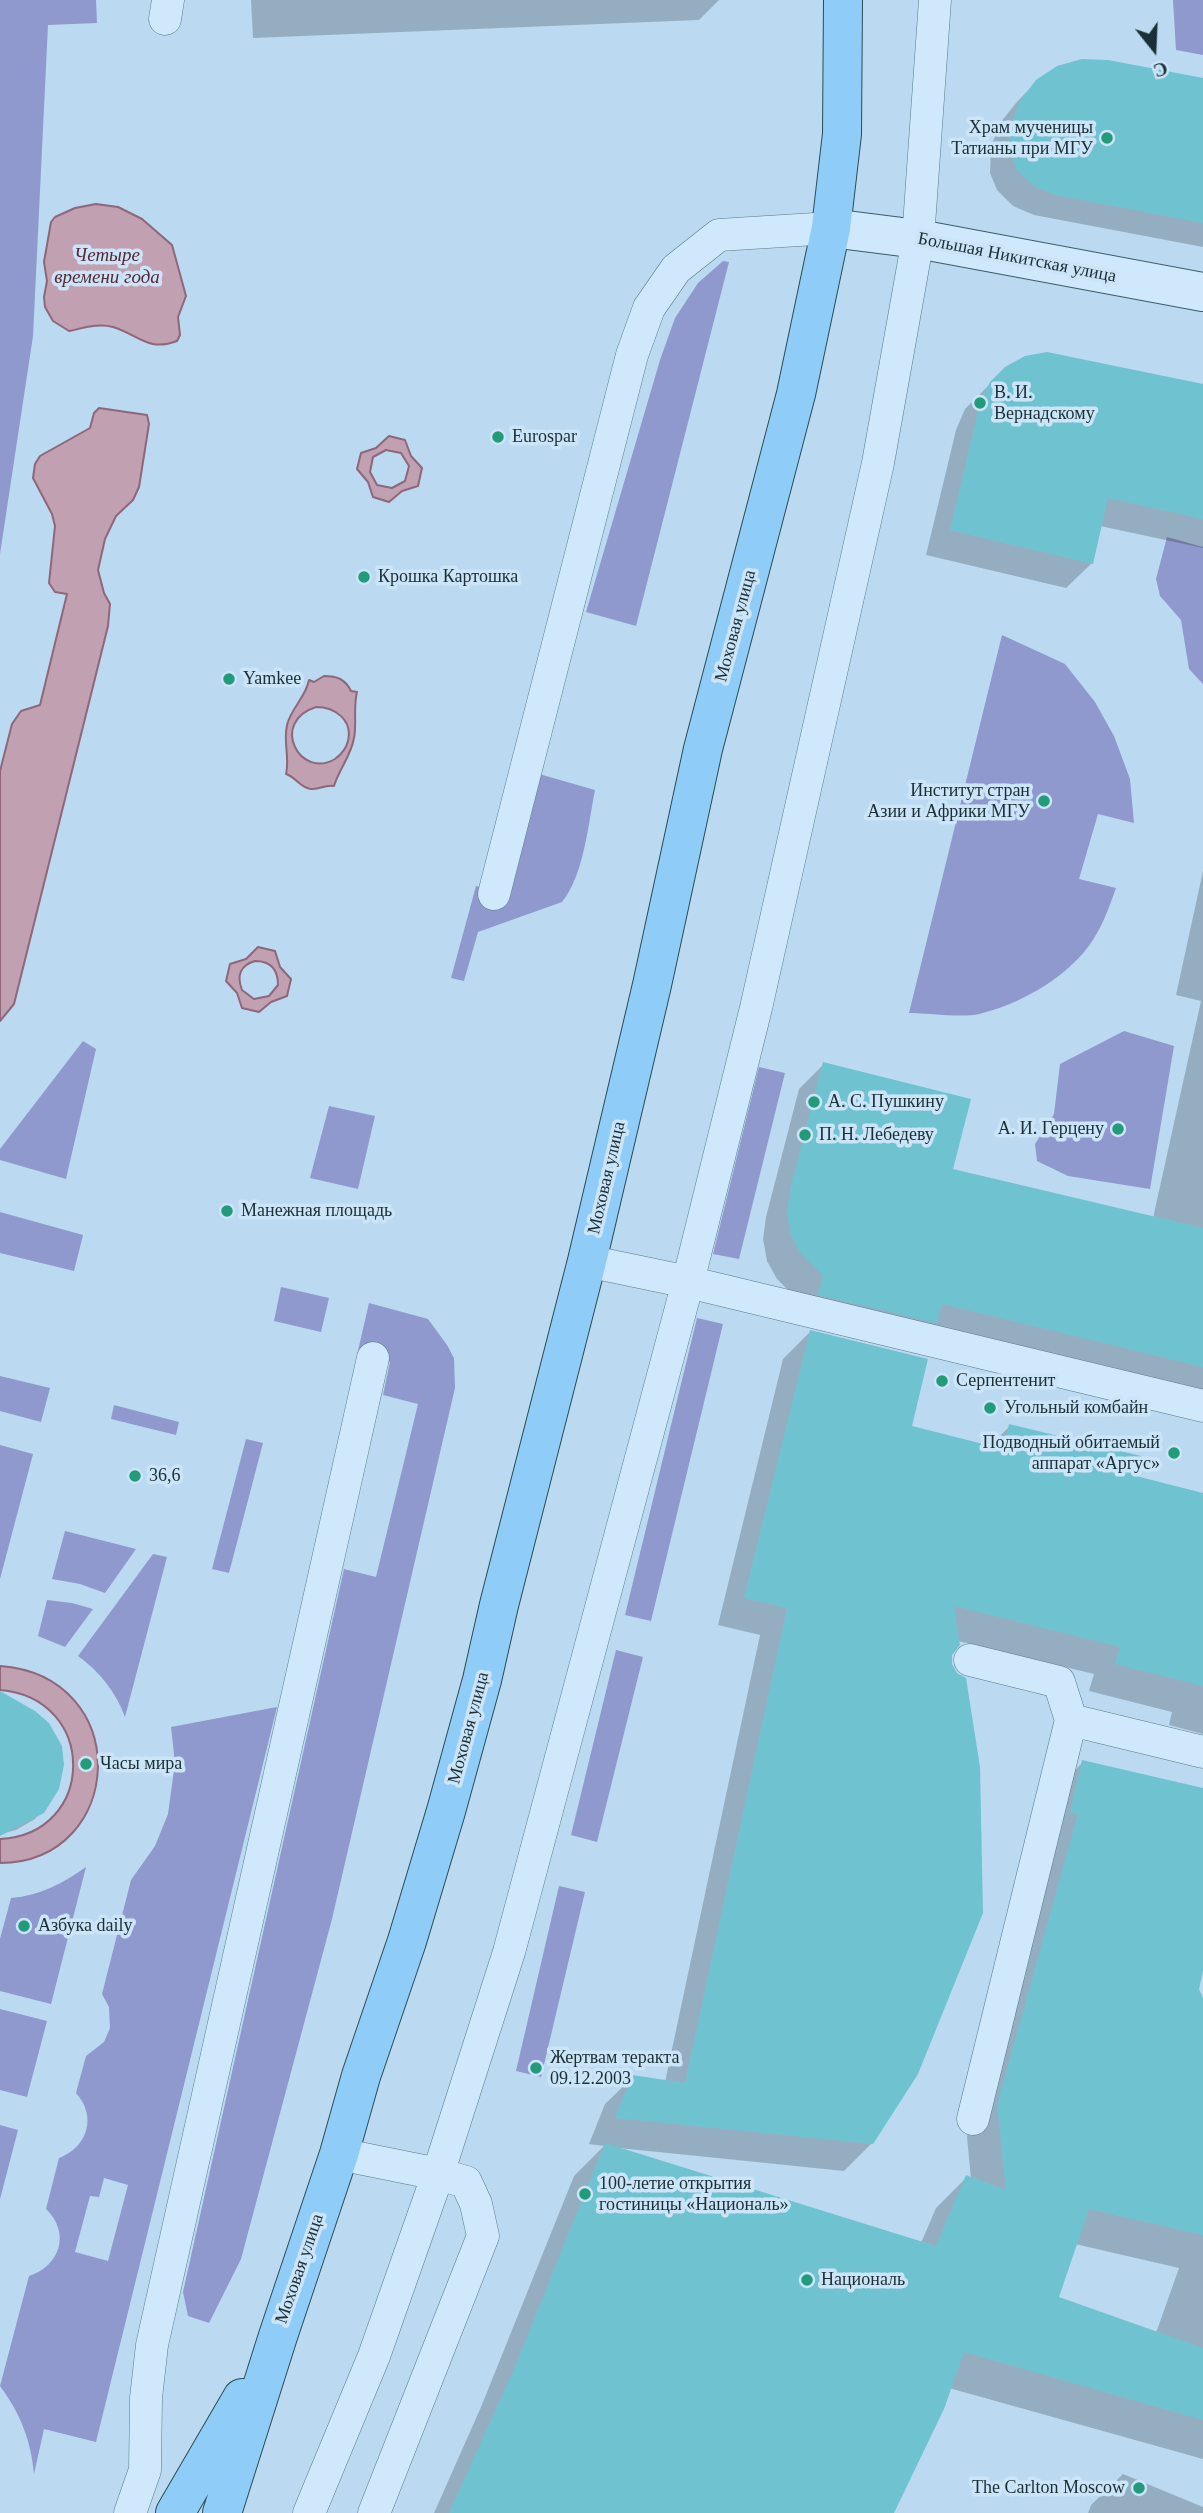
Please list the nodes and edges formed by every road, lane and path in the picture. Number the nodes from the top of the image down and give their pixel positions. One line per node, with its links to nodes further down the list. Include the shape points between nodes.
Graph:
1 (843, 0): 3 (main road, Моховая улица, via 842,134)
2 (935, 0): 4 (lane)
3 (831, 228): 4 (street, Большая Никитская улица); 6 (lane, via 719,235 676,269 649,308 629,368); 7 (main road, Моховая улица, via 796,394 703,749)
4 (918, 239): 5 (street, Большая Никитская улица); 8 (lane, via 878,463 759,994)
5 (1203, 292)
6 (494, 894)
7 (587, 1261): 8 (lane); 15 (main road, Моховая улица, via 457,1772)
8 (688, 1282): 10 (lane); 16 (lane, via 509,1952)
9 (373, 1358): 18 (lane, via 152,2345 145,2470)
10 (1203, 1406)
11 (970, 1660): 12 (lane, via 1059,1682)
12 (1071, 1720): 13 (lane); 14 (lane)
13 (1203, 1752)
14 (974, 2119)
15 (339, 2154): 16 (lane); 17 (main road, Моховая улица)
16 (438, 2174): 21 (lane, via 374,2356); 22 (lane, via 466,2182 483,2236)
17 (278, 2336): 19 (main road, Моховая улица); 20 (main road, Моховая улица)
18 (130, 2513)
19 (175, 2513)
20 (222, 2513)
21 (309, 2513)
22 (374, 2513)

